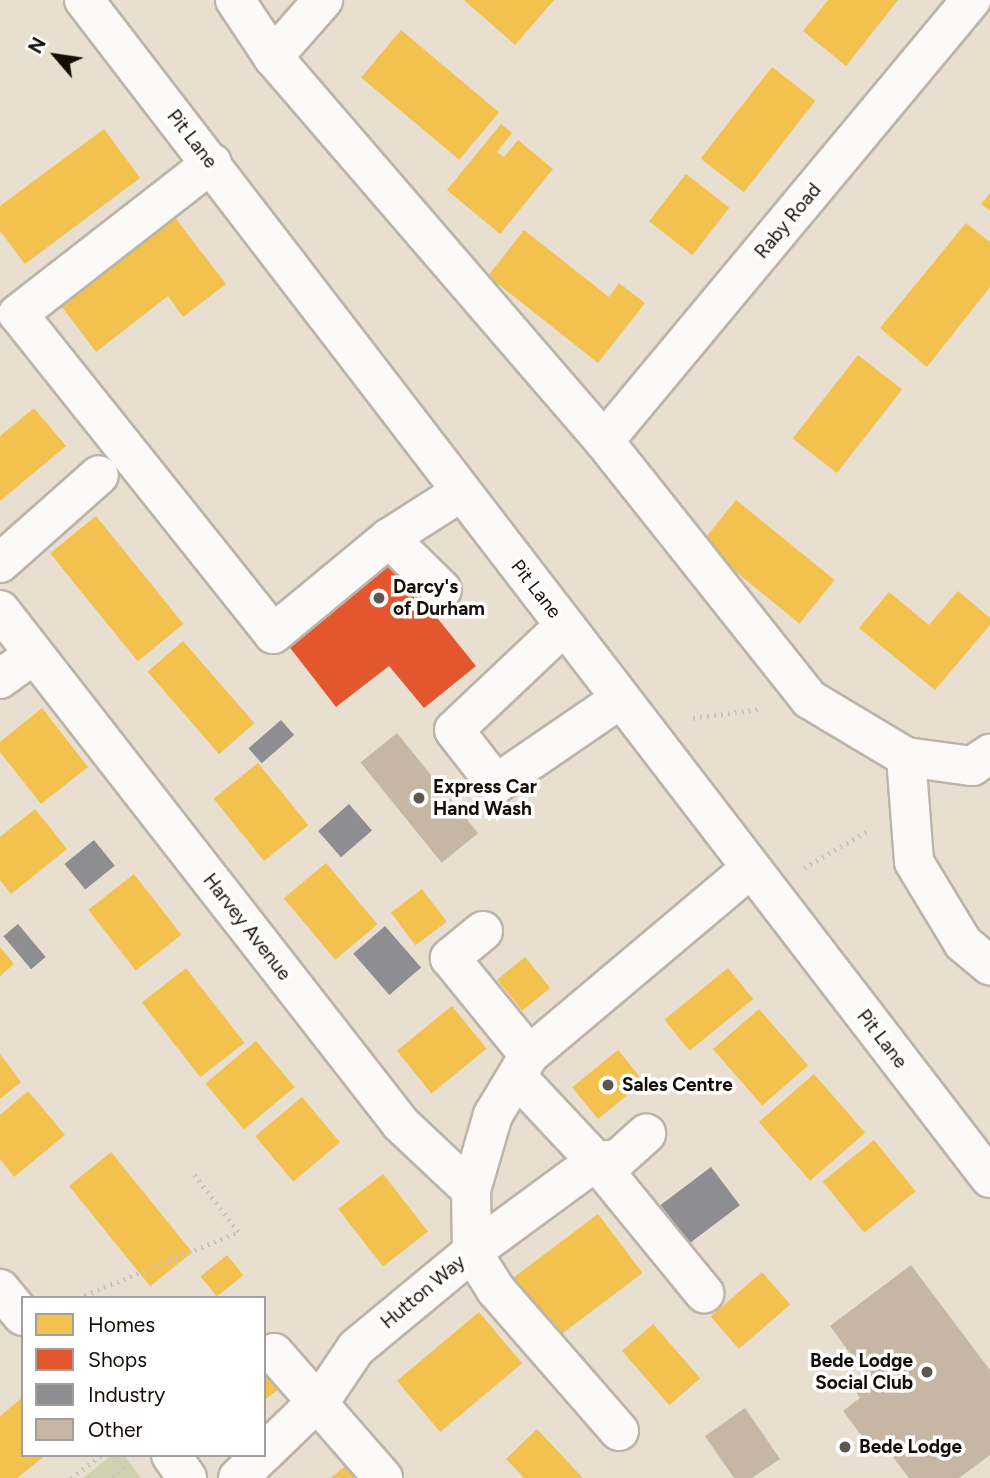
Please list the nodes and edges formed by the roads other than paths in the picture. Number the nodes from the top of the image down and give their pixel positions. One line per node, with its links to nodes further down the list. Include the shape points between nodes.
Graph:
1 (84, 0): 6 (street, Pit Lane)
2 (235, 0): 5 (street)
3 (323, 0): 5 (street)
4 (971, 0): 7 (street, Raby Road)
5 (273, 57): 7 (street)
6 (212, 163): 9 (street, Pit Lane); 10 (street, via 18,314 272,634)
7 (604, 442): 19 (street, via 809,699)
8 (99, 475): 11 (street)
9 (461, 492): 10 (street); 14 (street, Pit Lane)
10 (389, 538): 12 (street)
11 (0, 563)
12 (442, 590)
13 (0, 611): 15 (street, Harvey Avenue)
14 (564, 626): 17 (street, Pit Lane); 17 (street, via 454,730 496,784)
15 (33, 655): 16 (street); 27 (street, Harvey Avenue, via 401,1124)
16 (0, 679)
17 (628, 709): 20 (street, Pit Lane)
18 (990, 754): 19 (street, via 972,765)
19 (905, 757): 22 (street, via 914,862 963,943)
20 (761, 882): 23 (street, Hutton Way); 26 (street, Pit Lane)
21 (483, 931): 23 (street, via 450,958)
22 (990, 966)
23 (523, 1066): 25 (street); 27 (street, Hutton Way, via 493,1115)
24 (646, 1134): 25 (street, via 618,1159)
25 (596, 1161): 28 (street); 30 (street)
26 (990, 1178)
27 (471, 1189): 28 (street, Hutton Way)
28 (471, 1252): 33 (street, Hutton Way, via 356,1348); 34 (street, via 496,1290)
29 (0, 1289): 31 (street)
30 (704, 1293)
31 (21, 1314)
32 (274, 1353): 33 (street)
33 (316, 1403): 35 (street, Hutton Way); 40 (street)
34 (619, 1431)
35 (266, 1451)
36 (172, 1457): 38 (street)
37 (260, 1457): 39 (street, Hutton Way)
38 (187, 1478)
39 (238, 1478)
40 (383, 1478)

